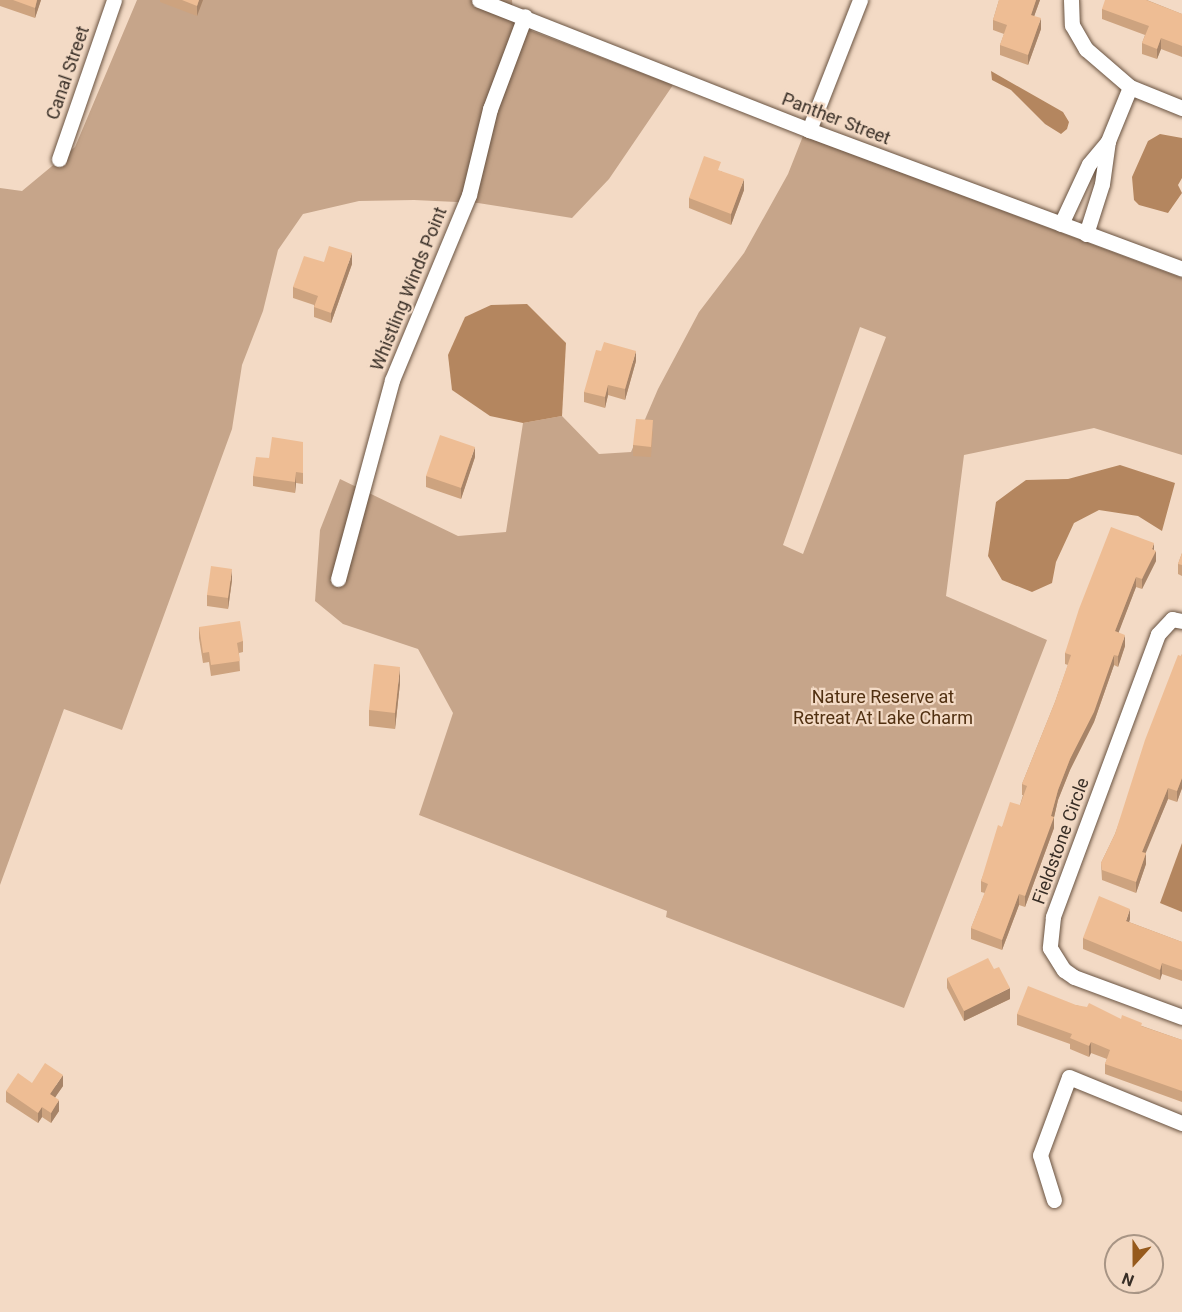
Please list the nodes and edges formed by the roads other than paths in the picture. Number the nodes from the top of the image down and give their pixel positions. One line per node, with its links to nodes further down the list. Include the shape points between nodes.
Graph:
1 (114, 0): 10 (street, Canal Street)
2 (479, 0): 5 (street, Panther Street)
3 (860, 0): 8 (street)
4 (1071, 0): 6 (street, via 1072,25 1086,50)
5 (525, 16): 8 (street, Panther Street); 16 (street, Whistling Winds Point, via 490,109 469,195 392,380)
6 (1130, 87): 7 (street); 9 (street)
7 (1182, 108)
8 (809, 130): 13 (street, Panther Street)
9 (1108, 141): 11 (street); 12 (street)
10 (59, 159)
11 (1082, 177): 12 (street); 13 (street)
12 (1102, 184): 14 (street)
13 (1061, 224): 14 (street, Panther Street)
14 (1086, 234): 15 (street, Panther Street)
15 (1182, 269)
16 (338, 579)
17 (1182, 621): 18 (street, Fieldstone Circle, via 1172,619 1158,634 1053,917 1050,948 1064,970 1074,977)
18 (1182, 1017)
19 (1182, 1123): 20 (street, via 1069,1077 1040,1155)
20 (1054, 1200)

